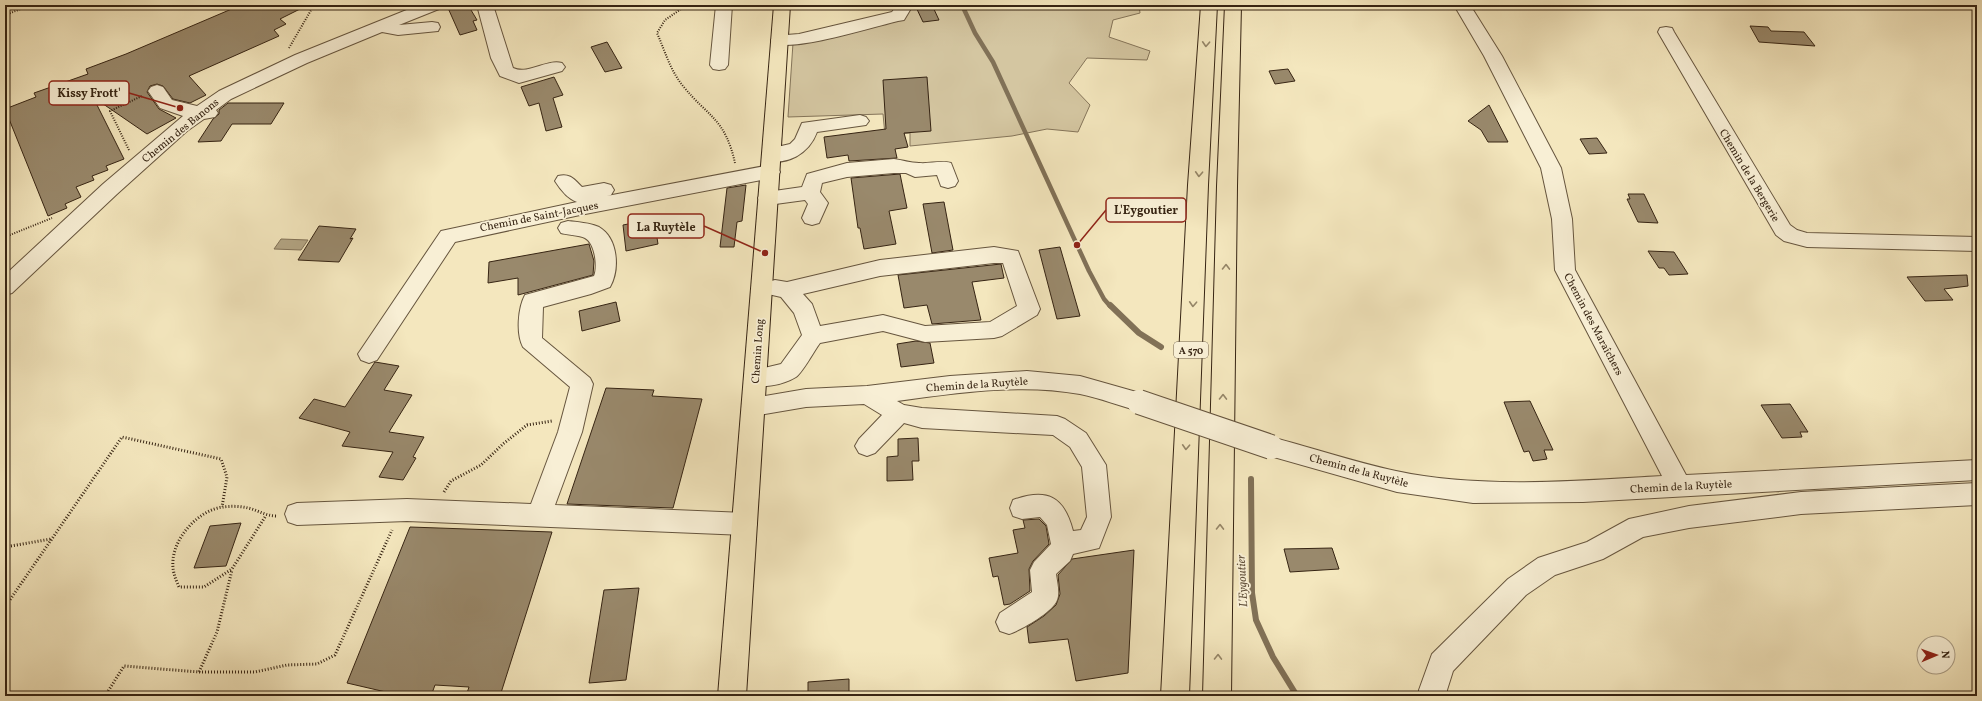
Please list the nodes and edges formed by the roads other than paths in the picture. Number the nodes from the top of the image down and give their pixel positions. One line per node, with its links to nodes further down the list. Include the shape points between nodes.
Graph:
1 (432, 5): 9 (street, Chemin des Banons)
2 (485, 5): 14 (street, via 506,72 519,77)
3 (724, 5): 13 (street)
4 (782, 5): 12 (main road, Chemin Long)
5 (905, 5): 12 (street, via 898,16 799,39)
6 (1209, 5): 46 (main road, A 570, one-way to 46, via 1198,185)
7 (1233, 5): 47 (main road, A 570, one-way to 7)
8 (1462, 5): 37 (street, Chemin des Maraîchers, via 1493,56 1551,168 1562,219 1565,270)
9 (379, 27): 10 (street, via 398,30); 16 (street, Chemin des Banons, via 225,95)
10 (432, 27)
11 (1666, 32): 25 (street, Chemin de la Bergerie, via 1782,230 1791,236 1807,240)
12 (780, 40): 18 (main road, Chemin Long)
13 (719, 65)
14 (556, 67)
15 (157, 91): 16 (street, via 165,104)
16 (204, 114): 26 (street, Chemin des Banons, via 110,189)
17 (860, 121): 18 (street, via 809,126 806,138 794,152)
18 (771, 163): 19 (street, via 696,173 578,195); 22 (main road, Chemin Long); 23 (street, Chemin de Saint-Jacques)
19 (565, 181)
20 (948, 181): 21 (street, via 944,168 916,170 894,166 847,170 814,179)
21 (810, 193): 22 (street); 24 (street, via 818,203)
22 (768, 198): 27 (main road, Chemin Long)
23 (596, 205): 30 (street, Chemin de Saint-Jacques, via 448,236); 41 (street, via 568,228 591,232 600,239 605,256 606,273 603,281 533,300 531,341 582,384 570,432)
24 (812, 218)
25 (1977, 244)
26 (5, 287)
27 (762, 288): 28 (street); 31 (main road, Chemin Long)
28 (787, 290): 29 (street, via 804,310); 29 (street, via 880,268 994,255 1012,256 1029,308 994,330 926,334 883,323)
29 (813, 336): 31 (street, via 789,370 769,377)
30 (369, 354)
31 (755, 378): 33 (main road, Chemin Long)
32 (867, 395): 33 (street, Chemin de la Ruytèle, via 806,398); 34 (street); 37 (street, Chemin de la Ruytèle, bridge, via 950,385 1027,380 1080,385 1139,402 1271,447 1397,482 1473,492 1583,491)
33 (753, 406): 42 (main road, Chemin Long)
34 (900, 413): 35 (street); 43 (street, via 922,418 1057,426 1078,440 1094,465 1100,517 1090,540)
35 (867, 446)
36 (1977, 470): 37 (street, Chemin de la Ruytèle)
37 (1679, 486)
38 (1977, 494): 48 (street, via 1801,503 1688,517 1638,527 1594,551 1547,566 1517,587 1442,663)
39 (1022, 508): 43 (street, via 1044,505 1054,512)
40 (297, 514): 41 (street, via 402,510)
41 (539, 516): 42 (street)
42 (745, 524): 45 (main road, Chemin Long)
43 (1064, 544): 44 (street, via 1061,553 1043,570 1044,598)
44 (1009, 622)
45 (732, 696)
46 (1175, 696)
47 (1217, 696)
48 (1433, 696)

